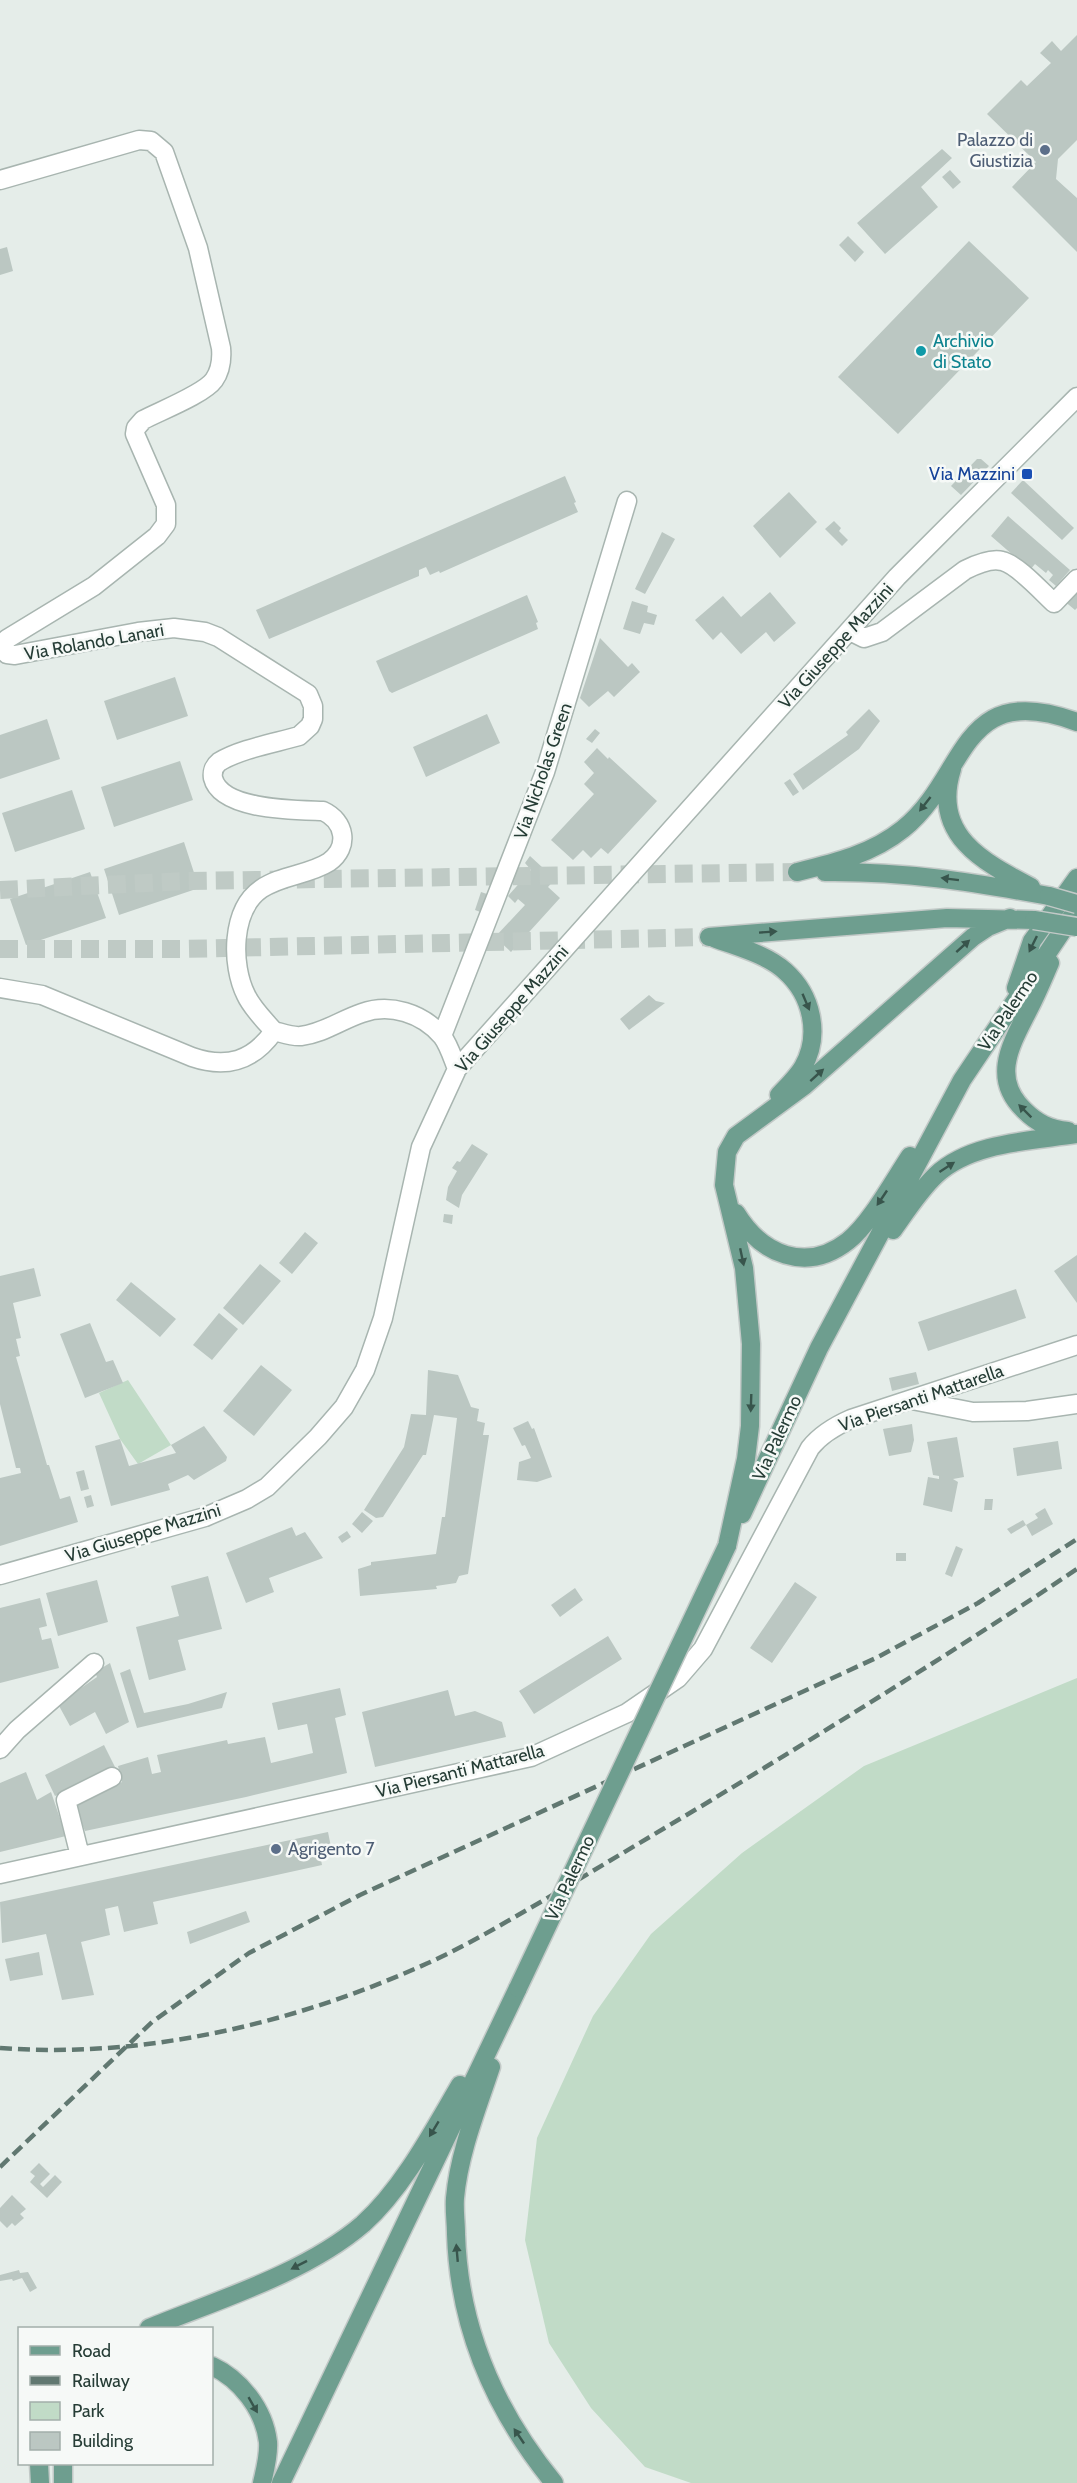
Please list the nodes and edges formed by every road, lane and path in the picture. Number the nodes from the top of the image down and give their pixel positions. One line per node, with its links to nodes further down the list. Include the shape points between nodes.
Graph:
1 (0, 180): 6 (street, Via Rolando Lanari, via 139,140 157,144 164,152 198,248 222,360 214,381 204,389 143,420 136,428 135,439 168,511 163,531 94,586 7,639)
2 (1077, 397): 5 (street, Via Giuseppe Mazzini, via 897,577)
3 (627, 501): 16 (street, Via Nicholas Green, via 546,772)
4 (1077, 579): 5 (street, via 1054,603 1021,572 1002,561 980,563 882,632 864,638)
5 (850, 631): 17 (street, Via Giuseppe Mazzini)
6 (2, 652): 15 (street, Via Rolando Lanari, via 15,655 138,632 190,629 218,637 308,694 314,712 305,732 219,762 212,774 219,788 252,806 323,812 334,816 342,831 341,847 332,860 259,890 243,914 236,940 242,986)
7 (1072, 721): 8 (main road, via 1030,711 1006,715 974,733)
8 (957, 756): 10 (main road, via 948,794 961,838 984,861); 10 (main road, via 934,793 904,828 862,853 797,872 899,873)
9 (1077, 878): 14 (main road, one-way to 14, via 1032,941)
10 (1049, 896): 11 (main road, bridge)
11 (1076, 914): 12 (main road, bridge, via 1034,920); 14 (main road, Via Palermo); 20 (main road, one-way to 11, via 1039,1124 1018,1104 1006,1072 1008,1052)
12 (1010, 918): 19 (main road, one-way to 12, via 804,1086 973,937); 19 (main road, via 946,918 709,936 757,954 784,970 800,988 810,1008 813,1030 803,1068)
13 (0, 988): 15 (street, via 42,995 214,1063 247,1056 258,1050)
14 (1007, 1012): 18 (main road, Via Palermo)
15 (274, 1031): 16 (street, via 299,1036 325,1031 377,1009 419,1016)
16 (442, 1036): 17 (street)
17 (457, 1070): 27 (street, Via Giuseppe Mazzini, via 422,1147 383,1318 365,1370 344,1407 318,1437 267,1488 247,1499 205,1517)
18 (962, 1080): 21 (main road, one-way to 21, via 865,1222 832,1251 812,1257 790,1257 772,1249 755,1238); 22 (main road, Via Palermo)
19 (753, 1122): 21 (main road, via 736,1136 727,1152 724,1185)
20 (1077, 1133): 22 (main road, one-way to 20, via 936,1174 959,1159 983,1151)
21 (728, 1200): 26 (main road, one-way to 26, via 744,1268 752,1344 746,1460)
22 (847, 1296): 26 (main road, Via Palermo)
23 (1077, 1344): 24 (street, Via Piersanti Mattarella)
24 (910, 1400): 25 (street, via 973,1412 1027,1411); 31 (street, Via Piersanti Mattarella, via 839,1424 817,1439 703,1649 678,1678 627,1713 531,1757)
25 (1077, 1404)
26 (727, 1546): 33 (main road, Via Palermo, bridge)
27 (0, 1575)
28 (94, 1663): 29 (street)
29 (0, 1749)
30 (112, 1777): 31 (street, via 66,1800)
31 (80, 1856): 32 (street, Via Piersanti Mattarella)
32 (0, 1874)
33 (518, 1988): 34 (main road, one-way to 34, via 423,2146 364,2223 326,2251 284,2272); 41 (main road); 42 (main road, one-way to 33, via 510,2422 486,2372 464,2309 457,2253 455,2198 464,2147)
34 (151, 2327)
35 (213, 2367): 40 (main road, one-way to 40, via 241,2385 264,2425 268,2443)
36 (39, 2465): 38 (main road)
37 (63, 2465): 39 (main road)
38 (40, 2483)
39 (63, 2483)
40 (262, 2483)
41 (281, 2483)
42 (554, 2483)

